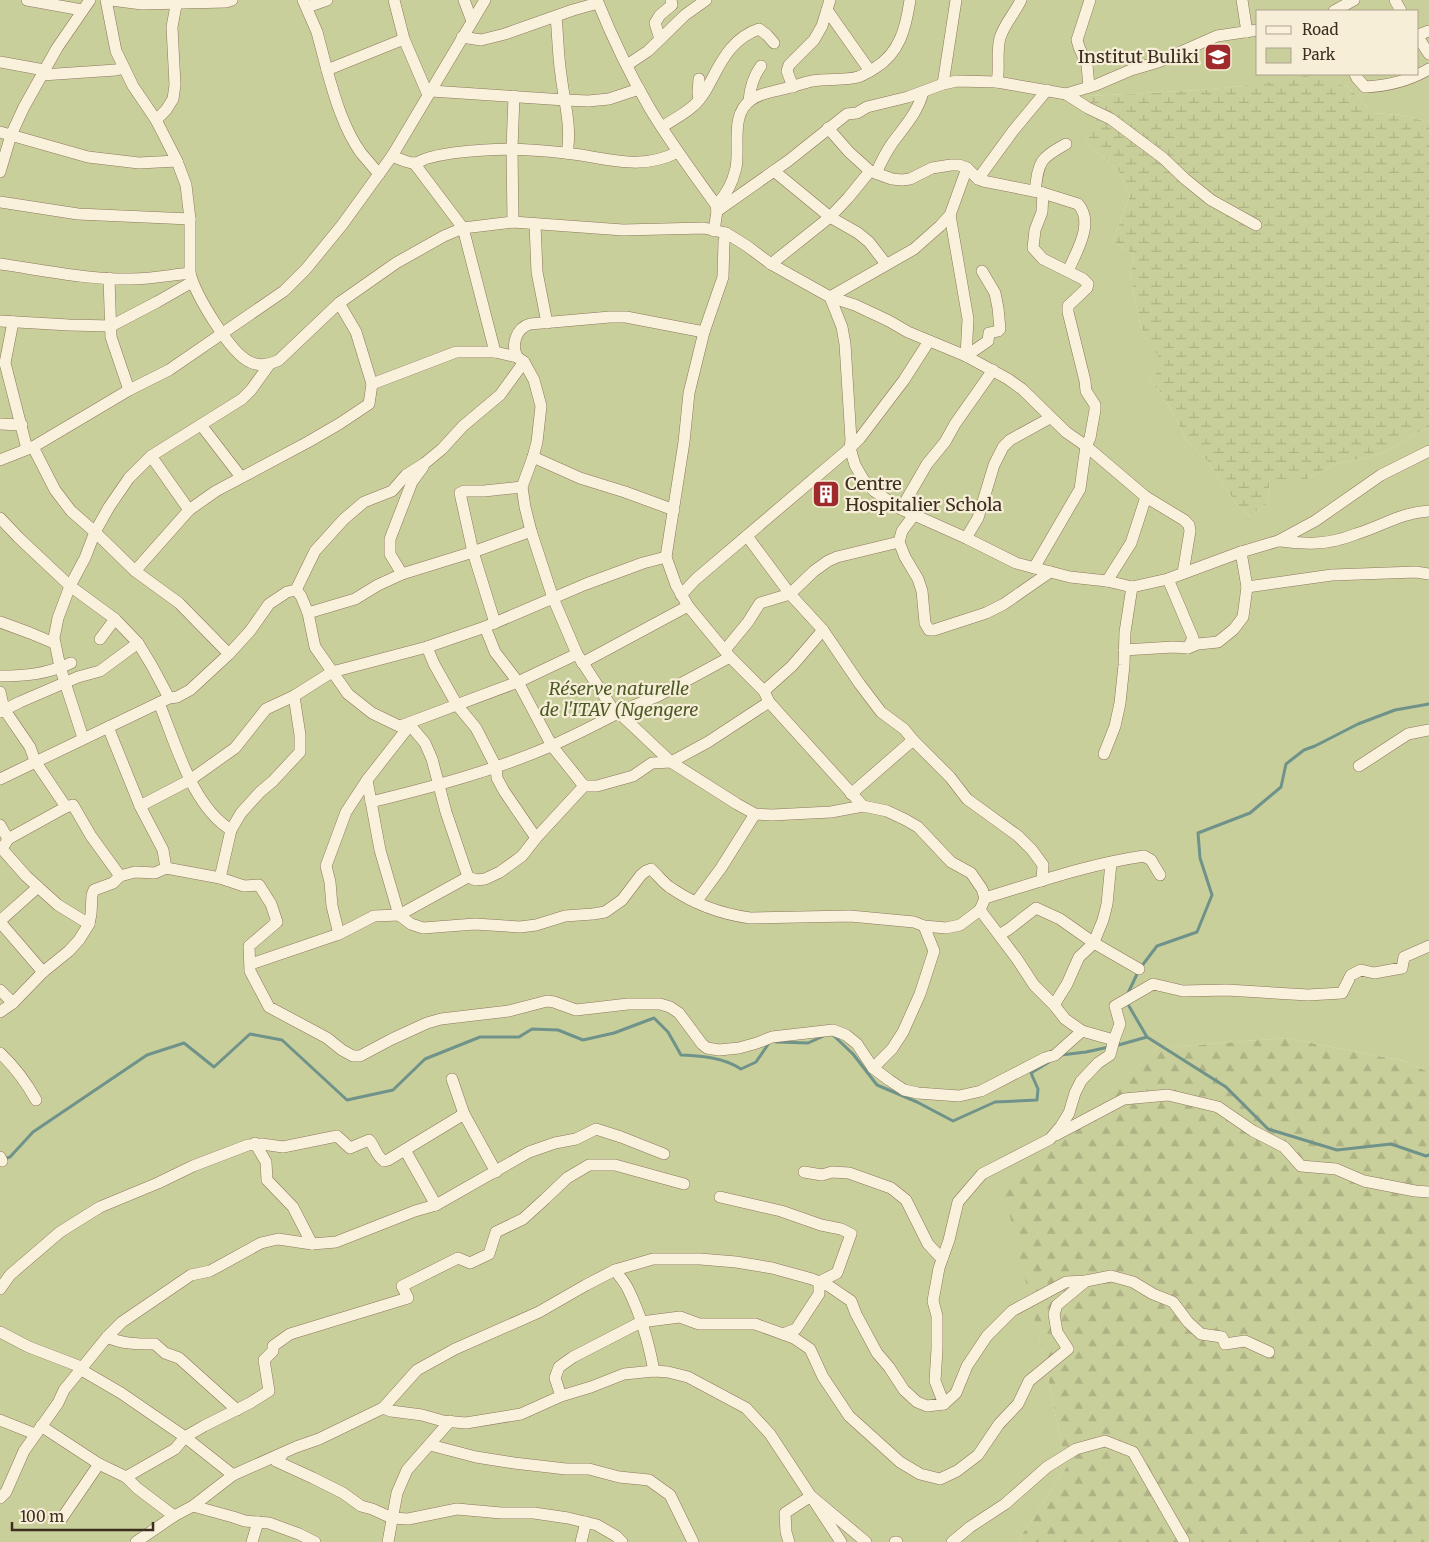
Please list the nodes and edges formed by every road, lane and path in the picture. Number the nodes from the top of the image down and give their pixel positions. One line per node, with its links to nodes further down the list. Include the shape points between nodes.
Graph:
1 (26, 0): 22 (street)
2 (90, 0): 22 (street)
3 (106, 0): 36 (street, via 116,51)
4 (110, 0): 18 (street, via 142,4)
5 (232, 0): 18 (street)
6 (327, 0): 21 (street)
7 (394, 0): 28 (street)
8 (464, 0): 25 (street)
9 (485, 0): 25 (street)
10 (671, 0): 30 (street, via 672,5 655,23)
11 (706, 0): 30 (street)
12 (910, 0): 38 (street, via 900,41 890,57)
13 (956, 0): 44 (street)
14 (1021, 0): 43 (street, via 1005,25 1000,40)
15 (1090, 0): 46 (street, via 1077,40 1087,65)
16 (1242, 0): 26 (street)
17 (1354, 0): 23 (street)
18 (177, 1): 56 (street, via 172,27 173,99)
19 (598, 1): 24 (street); 34 (street)
20 (828, 3): 38 (street); 45 (street, via 822,26 814,40 789,66 787,71)
21 (305, 4): 37 (street, via 317,32)
22 (82, 10): 39 (street)
23 (1336, 10)
24 (556, 16): 27 (street, via 481,40); 54 (street)
25 (472, 21): 27 (street)
26 (1253, 31): 46 (street, via 1217,36)
27 (462, 37): 50 (street)
28 (404, 38): 37 (street); 50 (street)
29 (1419, 38): 32 (street)
30 (660, 39): 34 (street)
31 (774, 43): 53 (street, via 759,29 743,36 727,53)
32 (1429, 54)
33 (0, 62): 39 (street)
34 (627, 65): 47 (street)
35 (761, 66): 55 (street, via 750,88)
36 (124, 68): 39 (street); 56 (street)
37 (327, 70): 71 (street, via 350,135)
38 (870, 71): 45 (street, via 857,77)
39 (43, 73): 59 (street)
40 (1355, 75): 41 (street, via 1365,87 1395,84)
41 (1419, 75)
42 (699, 79): 53 (street)
43 (997, 82): 44 (street, via 957,81); 48 (street)
44 (944, 84): 49 (street)
45 (793, 86): 55 (street)
46 (1089, 87): 51 (street)
47 (639, 89): 54 (street, via 609,99); 57 (street)
48 (1047, 90): 51 (street); 72 (street)
49 (923, 92): 58 (street, via 847,114); 70 (street, via 909,122)
50 (430, 93): 52 (street); 64 (street)
51 (1066, 94): 81 (street, via 1111,119 1211,200)
52 (514, 96): 54 (street); 61 (street)
53 (699, 99): 57 (street)
54 (565, 100): 63 (street)
55 (749, 101): 75 (street, via 738,122 736,168 731,184)
56 (156, 120): 65 (street)
57 (662, 127): 62 (street)
58 (828, 128): 68 (street); 70 (street)
59 (5, 134): 65 (street, via 88,157 139,163); 69 (street)
60 (1066, 144): 73 (street, via 1040,163)
61 (512, 148): 63 (street); 66 (street, via 448,154); 79 (street)
62 (678, 152): 63 (street, via 653,160 632,162); 75 (street)
63 (567, 153)
64 (392, 156): 66 (street); 71 (street)
65 (177, 162): 78 (street, via 186,185)
66 (414, 163): 82 (street)
67 (967, 168): 70 (street, via 959,165 932,168 902,180); 72 (street); 76 (street)
68 (774, 171): 75 (street); 77 (street)
69 (0, 172)
70 (873, 172): 77 (street)
71 (379, 174): 99 (street, via 342,225 284,292)
72 (978, 179): 73 (street)
73 (1039, 192): 89 (street, via 1042,212 1033,248 1043,259); 89 (street, via 1075,202 1081,208 1086,228)
74 (0, 202): 78 (street, via 78,214)
75 (716, 208): 83 (street)
76 (950, 215): 87 (street, via 914,249); 102 (street, via 968,318)
77 (830, 217): 86 (street); 87 (street, via 869,242)
78 (190, 219): 91 (street)
79 (513, 222): 80 (street); 82 (street)
80 (535, 224): 83 (street, via 623,230 704,228); 96 (street, via 537,272)
81 (1256, 225)
82 (463, 228): 93 (street, via 396,263); 101 (street)
83 (714, 231): 84 (street)
84 (726, 233): 86 (street); 98 (street, via 723,277)
85 (0, 264): 90 (street)
86 (771, 264): 92 (street)
87 (886, 264): 92 (street)
88 (982, 270): 102 (street, via 995,293 1000,328 989,333 988,342)
89 (1068, 271): 113 (street, via 1088,284 1068,306 1086,391 1095,405)
90 (109, 278): 91 (street); 97 (street)
91 (191, 278): 97 (street, via 157,302); 99 (street)
92 (830, 297): 100 (street, via 855,305); 115 (street, via 845,344)
93 (339, 302): 105 (street, via 279,360); 107 (street, via 356,332)
94 (0, 321): 95 (street)
95 (13, 322): 97 (street); 104 (street)
96 (548, 323): 98 (street, via 626,317); 103 (street, via 523,326 517,334 514,348)
97 (111, 326): 108 (street, via 111,337)
98 (704, 332): 126 (street, via 689,393)
99 (223, 334): 105 (street, via 247,361); 108 (street, via 170,370)
100 (930, 341): 102 (street); 115 (street, via 904,380)
101 (495, 352): 103 (street); 107 (street, via 456,352)
102 (966, 356): 106 (street)
103 (521, 360): 118 (street, via 534,380 541,406); 120 (street, via 500,395)
104 (3, 363): 111 (street)
105 (269, 365): 112 (street, via 242,399)
106 (993, 370): 109 (street, via 1022,389); 124 (street, via 927,464)
107 (372, 384): 121 (street, via 369,404)
108 (129, 390): 114 (street)
109 (1050, 418): 113 (street); 133 (street, via 1003,447 994,465 978,518)
110 (0, 424): 111 (street)
111 (22, 425): 114 (street)
112 (201, 425): 117 (street); 121 (street)
113 (1086, 446): 123 (street); 139 (street, via 1080,489)
114 (30, 448): 119 (street); 131 (street, via 62,501)
115 (850, 448): 124 (street, via 863,479 874,491); 132 (street)
116 (1429, 451): 134 (street, via 1381,475 1315,521)
117 (150, 456): 125 (street); 131 (street, via 129,478)
118 (533, 457): 122 (street); 126 (street, via 580,478)
119 (0, 460)
120 (425, 463): 143 (street, via 412,482 390,539 390,554); 150 (street, via 406,475 392,491 364,502 344,519 315,551)
121 (241, 478): 125 (street)
122 (522, 487): 130 (street); 136 (street, via 460,493)
123 (1146, 497): 142 (street, via 1188,525 1190,530); 146 (street, via 1131,543)
124 (901, 509): 128 (street)
125 (189, 510): 140 (street)
126 (674, 510): 138 (street)
127 (1429, 512): 134 (street, via 1390,519 1358,534 1316,544)
128 (914, 516): 133 (street); 135 (street, via 902,531)
129 (0, 518): 147 (street)
130 (531, 531): 136 (street); 153 (street)
131 (96, 532): 140 (street); 147 (street)
132 (747, 536): 151 (street); 152 (street)
133 (966, 538): 139 (street, via 1016,563)
134 (1278, 541): 137 (street)
135 (899, 542): 141 (street, via 918,579 929,630 1004,604); 151 (street, via 828,561)
136 (474, 552): 143 (street); 158 (street)
137 (1241, 552): 142 (street); 148 (street)
138 (666, 557): 152 (street); 153 (street)
139 (1034, 568): 141 (street)
140 (135, 571): 166 (street, via 179,603)
141 (1050, 572): 146 (street)
142 (1183, 573): 145 (street)
143 (402, 574): 155 (street, via 355,600)
144 (1429, 574): 148 (street, via 1332,574)
145 (1168, 579): 149 (street); 164 (street, via 1193,638)
146 (1107, 581): 149 (street)
147 (70, 586): 156 (street); 162 (street, via 58,618)
148 (1247, 586): 164 (street, via 1243,617 1234,629 1218,642)
149 (1132, 587): 165 (street)
150 (296, 590): 155 (street); 166 (street, via 269,604 250,632)
151 (790, 594): 159 (street); 167 (street, via 760,603)
152 (681, 595): 154 (street)
153 (553, 598): 158 (street); 168 (street)
154 (688, 606): 167 (street); 168 (street)
155 (308, 613): 170 (street, via 315,647)
156 (115, 619): 160 (street); 161 (street)
157 (0, 623): 162 (street)
158 (490, 625): 163 (street); 173 (street, via 494,652)
159 (823, 630): 176 (street); 185 (street, via 881,712)
160 (100, 639)
161 (138, 643): 172 (street, via 100,671); 177 (street, via 152,666)
162 (54, 644): 169 (street)
163 (427, 647): 170 (street); 178 (street)
164 (1188, 648): 165 (street)
165 (1124, 650): 187 (street, via 1120,703)
166 (229, 654): 177 (street, via 190,690)
167 (727, 654): 176 (street); 180 (street, via 658,696)
168 (580, 658): 173 (street); 180 (street)
169 (66, 665): 171 (street, via 38,674); 172 (street)
170 (332, 672): 175 (street); 181 (street, via 348,694 372,713)
171 (0, 676)
172 (66, 682): 179 (street); 184 (street)
173 (518, 682): 178 (street); 186 (street)
174 (0, 692): 179 (street)
175 (294, 696): 193 (street, via 266,709 235,748); 204 (street, via 300,752 253,799)
176 (766, 697): 189 (street, via 708,742); 197 (street)
177 (164, 701): 182 (street); 193 (street)
178 (458, 705): 181 (street); 191 (street, via 476,728)
179 (2, 711): 188 (street, via 30,747)
180 (617, 713): 186 (street); 189 (street)
181 (404, 725): 194 (street); 195 (street, via 425,743)
182 (108, 727): 184 (street); 200 (street)
183 (1429, 730): 190 (street, via 1408,734)
184 (83, 738): 188 (street)
185 (913, 740): 197 (street); 213 (street, via 967,799 1032,850 1042,865)
186 (552, 746): 191 (street); 196 (street)
187 (1104, 754)
188 (35, 761): 192 (street); 199 (street)
189 (671, 762): 196 (street, via 652,763 633,776 597,786); 202 (street)
190 (1359, 766)
191 (496, 767): 195 (street); 205 (street, via 497,778 504,791)
192 (0, 779)
193 (190, 780): 200 (street); 204 (street, via 209,812)
194 (367, 780): 198 (street); 222 (street, via 346,812 326,866)
195 (440, 786): 198 (street); 211 (street)
196 (584, 786): 205 (street)
197 (851, 794): 201 (street)
198 (371, 802): 218 (street, via 380,850)
199 (66, 806): 206 (street); 210 (street, via 73,805)
200 (140, 806): 208 (street, via 163,850)
201 (863, 806): 202 (street, via 831,812); 215 (street, via 887,811 918,827 951,862 970,873)
202 (755, 814): 216 (street)
203 (0, 825): 206 (street)
204 (231, 830): 212 (street)
205 (536, 838): 211 (street, via 522,856 500,872 476,880)
206 (8, 839): 214 (street, via 2,849)
207 (1111, 863): 209 (street, via 1144,856 1151,860); 213 (street); 224 (street, via 1107,904)
208 (166, 868): 210 (street, via 155,873 135,872); 212 (street)
209 (1160, 875)
210 (120, 876): 220 (street, via 94,890)
211 (468, 877): 218 (street)
212 (220, 878): 226 (street, via 244,886 259,885 271,904 277,922 249,946)
213 (1042, 881): 215 (street)
214 (38, 887): 219 (street); 220 (street, via 58,905)
215 (985, 898): 217 (street)
216 (696, 902): 218 (street, via 669,887 651,869 646,870 622,900 606,912 565,916 536,925 475,924 423,928); 221 (street, via 750,918 850,916 914,922)
217 (980, 910): 221 (street, via 960,925 946,928); 223 (street)
218 (399, 915): 222 (street, via 374,916)
219 (0, 921): 228 (street)
220 (88, 924): 228 (street, via 69,951)
221 (924, 926): 236 (street, via 934,951 920,994 903,1032)
222 (338, 934): 226 (street)
223 (999, 935): 224 (street, via 1036,908 1060,919); 231 (street, via 1034,985)
224 (1094, 943): 227 (street); 231 (street, via 1080,957)
225 (1429, 946): 234 (street, via 1404,958 1402,968 1374,972 1360,970 1352,975 1342,993 1183,991 1153,984 1115,1006 1120,1024)
226 (251, 964): 236 (street, via 250,971 269,1006 353,1056 360,1056 440,1019 508,1011 547,1001 576,1010 660,1004 679,1013 707,1048 719,1050 738,1048 772,1037 833,1030 856,1044)
227 (1139, 970)
228 (43, 972): 230 (street)
229 (0, 990): 230 (street)
230 (13, 1003): 232 (street)
231 (1054, 1005): 233 (street, via 1065,1019)
232 (0, 1012)
233 (1082, 1031): 234 (street); 236 (street, via 1055,1055 981,1091 959,1096 904,1090)
234 (1114, 1040): 240 (street, via 1110,1055 1081,1081 1069,1113)
235 (0, 1053): 238 (street)
236 (873, 1068)
237 (452, 1078): 239 (street)
238 (36, 1100)
239 (464, 1114): 242 (street); 244 (street)
240 (1050, 1139): 247 (street, via 1124,1099 1168,1095 1218,1107 1284,1147 1301,1166 1336,1169 1364,1181); 251 (street, via 982,1174 958,1202)
241 (255, 1143): 242 (street, via 283,1147 338,1136 350,1148 369,1140 384,1161); 250 (street, via 266,1162 267,1180 293,1207); 255 (street, via 192,1166 100,1208 60,1232 10,1275)
242 (406, 1150): 249 (street)
243 (664, 1154): 244 (street, via 596,1129 576,1139 530,1152)
244 (496, 1172): 249 (street)
245 (804, 1172): 251 (street, via 822,1175 849,1173 891,1188 906,1200 928,1244)
246 (684, 1184): 266 (street, via 615,1165 589,1165 566,1178 523,1219 496,1232 489,1254 470,1263 458,1258 402,1286 408,1298 290,1334 273,1346 274,1351 264,1360 269,1391)
247 (1429, 1192)
248 (720, 1197): 254 (street, via 781,1211 852,1234 836,1273)
249 (436, 1205): 250 (street, via 336,1242)
250 (312, 1244): 259 (street, via 278,1239 261,1243 210,1272 190,1275 122,1322)
251 (942, 1259): 264 (street, via 933,1301 938,1349 935,1381)
252 (615, 1270): 254 (street, via 653,1260 700,1259 772,1268); 256 (street, via 628,1288); 265 (street, via 539,1312 455,1349 417,1370)
253 (1086, 1281): 258 (street, via 1057,1305 1054,1314 1057,1332 1068,1349 1029,1381 1018,1404 999,1424 978,1455 940,1479 920,1474 900,1462 863,1430 849,1416 823,1377 810,1349); 260 (street, via 1110,1276 1132,1282 1173,1302 1202,1334 1222,1337 1225,1344 1245,1341); 264 (street, via 1066,1282 1012,1310 987,1336 967,1366 956,1394)
254 (819, 1282): 258 (street, via 819,1294 796,1329); 264 (street, via 851,1301 877,1353 904,1390 927,1406)
255 (0, 1289)
256 (642, 1322): 258 (street, via 680,1317 699,1324 755,1324); 262 (street); 263 (street, via 559,1367 555,1378)
257 (0, 1332): 261 (street)
258 (783, 1334)
259 (107, 1337): 261 (street); 266 (street, via 130,1344 154,1344 179,1358)
260 (1269, 1352)
261 (81, 1367): 269 (street); 270 (street)
262 (654, 1371): 263 (street, via 624,1374); 277 (street, via 688,1377 746,1408 770,1434)
263 (561, 1396): 268 (street, via 521,1414 466,1423)
264 (944, 1404)
265 (383, 1408): 268 (street); 272 (street)
266 (237, 1410): 270 (street)
267 (0, 1420): 269 (street)
268 (450, 1422): 271 (street)
269 (38, 1430): 273 (street); 276 (street)
270 (185, 1437): 274 (street); 275 (street, via 175,1450)
271 (430, 1445): 281 (street, via 407,1470 396,1493); 291 (street, via 504,1462 589,1469 649,1480 670,1495)
272 (284, 1454): 274 (street); 281 (street, via 276,1461 361,1506)
273 (99, 1464): 275 (street); 280 (street)
274 (232, 1475): 278 (street)
275 (126, 1477): 279 (street)
276 (2, 1494)
277 (811, 1496): 292 (street, via 785,1513); 293 (street); 294 (street)
278 (193, 1506): 279 (street); 282 (street)
279 (174, 1516): 285 (street)
280 (62, 1518)
281 (392, 1518): 283 (street, via 408,1519 458,1509 534,1513); 288 (street)
282 (258, 1522): 286 (street); 287 (street)
283 (586, 1522): 289 (street); 290 (street, via 597,1525)
284 (1184, 1541): 295 (street, via 1133,1452 1105,1441 1076,1449 1047,1467 1005,1504)
285 (136, 1542)
286 (252, 1542)
287 (316, 1542)
288 (388, 1542)
289 (581, 1542)
290 (622, 1542)
291 (693, 1542)
292 (789, 1542)
293 (841, 1542)
294 (866, 1542)
295 (952, 1542)

